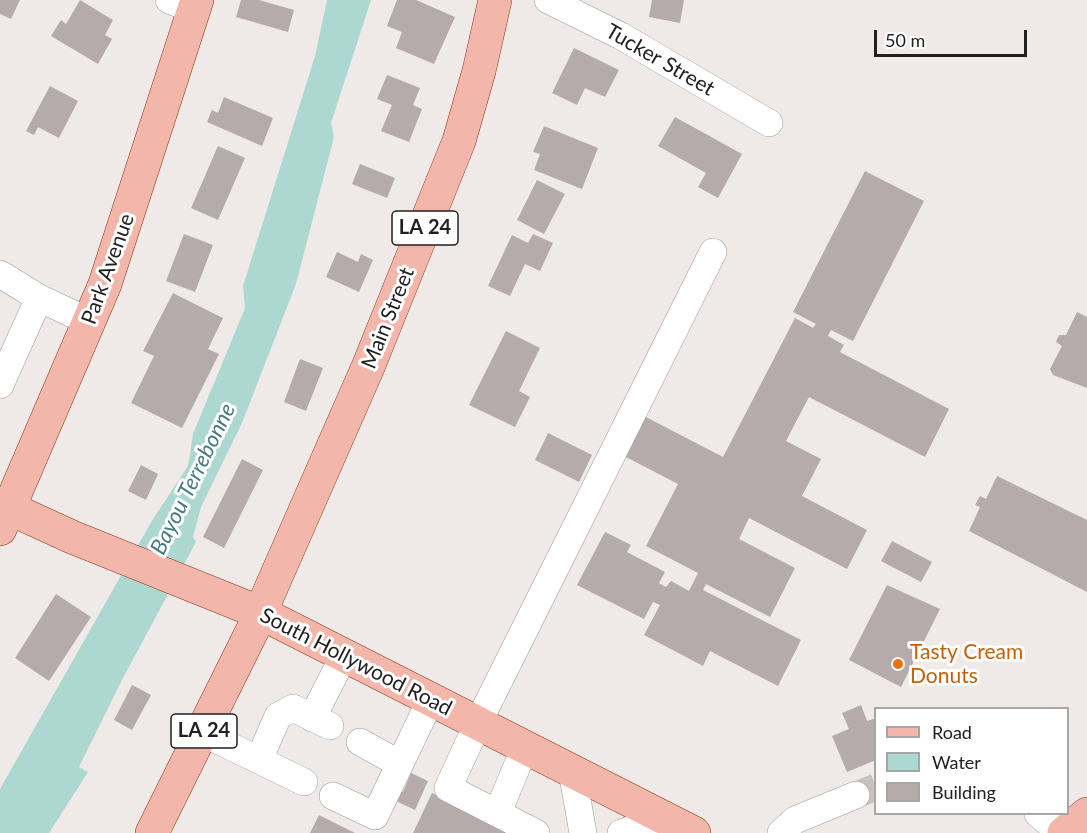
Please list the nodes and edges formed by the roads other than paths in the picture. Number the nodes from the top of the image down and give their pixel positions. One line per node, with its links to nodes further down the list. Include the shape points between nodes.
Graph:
1 (495, 0): 11 (main road, Main Street / LA 24, via 459,141 433,210)
2 (548, 0): 4 (street, Tucker Street, via 621,36)
3 (187, 3): 8 (main road, Park Avenue, via 105,284)
4 (769, 123)
5 (713, 252): 14 (street)
6 (0, 274): 7 (street)
7 (39, 298): 8 (street); 9 (street)
8 (90, 322): 10 (main road, Park Avenue)
9 (0, 385)
10 (3, 515): 11 (main road, South Hollywood Road, via 72,537 223,597)
11 (258, 620): 12 (main road, South Hollywood Road); 15 (main road, LA 24)
12 (344, 656): 13 (main road, South Hollywood Road); 18 (street, via 321,722 293,708 278,716)
13 (431, 699): 14 (main road, South Hollywood Road); 19 (street)
14 (478, 723): 17 (main road, South Hollywood Road); 24 (street, via 448,788)
15 (203, 733): 18 (street); 28 (main road, LA 24)
16 (360, 742): 19 (street)
17 (525, 747): 20 (main road, South Hollywood Road); 24 (street)
18 (259, 760): 21 (street)
19 (400, 764): 23 (street, via 375,816)
20 (572, 771): 27 (main road, South Hollywood Road); 30 (street)
21 (304, 782)
22 (856, 795): 32 (street, via 795,820)
23 (333, 796)
24 (498, 812): 29 (street)
25 (1087, 814): 33 (main road)
26 (1040, 815): 33 (street)
27 (681, 825): 31 (street)
28 (152, 833)
29 (536, 833)
30 (583, 833)
31 (621, 833)
32 (781, 833)
33 (1062, 833)

